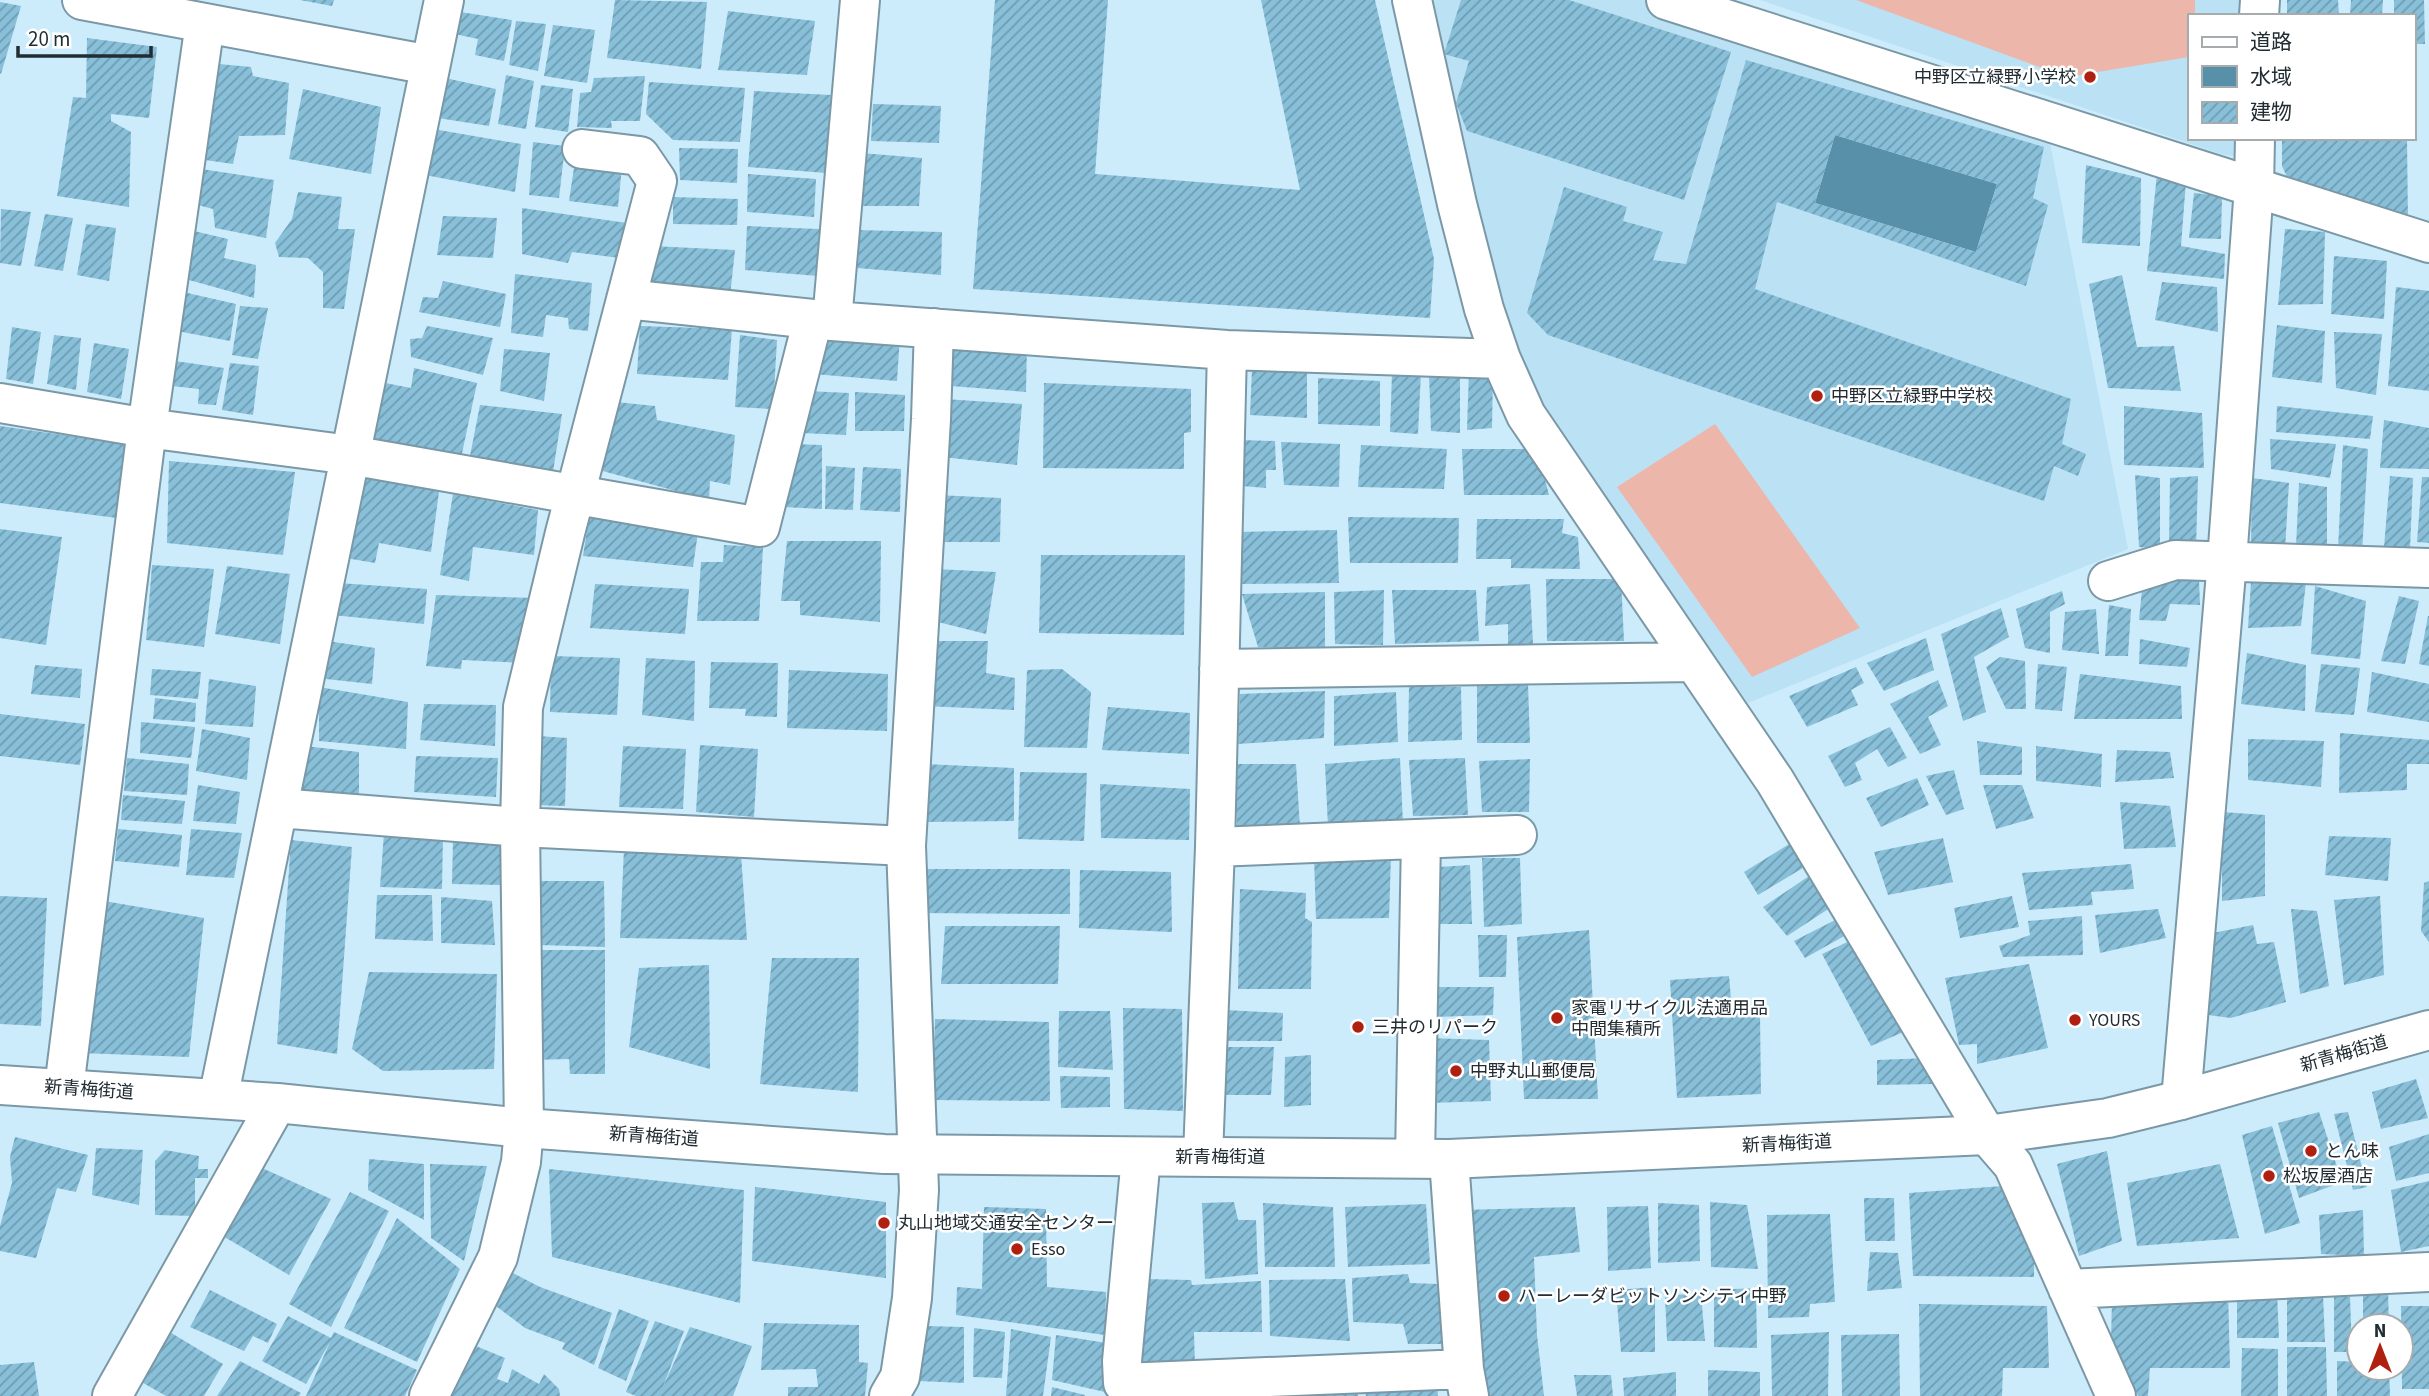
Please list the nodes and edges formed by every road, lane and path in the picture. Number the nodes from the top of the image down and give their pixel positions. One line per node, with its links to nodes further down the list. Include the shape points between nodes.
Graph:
1 (82, 0): 6 (street)
2 (443, 0): 7 (street)
3 (860, 0): 13 (street)
4 (1412, 0): 16 (street, via 1457,204)
5 (1666, 0): 10 (street)
6 (205, 23): 7 (street); 18 (street)
7 (430, 65): 19 (street)
8 (2255, 140): 10 (street)
9 (582, 149): 12 (street, via 640,156 657,181)
10 (2254, 187): 11 (street); 21 (street)
11 (2429, 243)
12 (626, 299): 13 (street); 20 (street)
13 (822, 320): 14 (street); 20 (street, via 760,527)
14 (934, 328): 15 (street); 30 (street)
15 (1227, 350): 16 (street); 25 (street)
16 (1501, 359): 24 (street, via 1526,415)
17 (0, 403): 18 (street)
18 (148, 428): 19 (street); 34 (street)
19 (350, 455): 20 (street); 26 (street)
20 (576, 495): 27 (street, via 523,707)
21 (2227, 561): 22 (street); 23 (street, via 2175,560); 36 (street)
22 (2429, 568)
23 (2108, 581)
24 (1695, 662): 25 (street); 39 (street, via 1775,781)
25 (1219, 669): 31 (street)
26 (278, 808): 27 (street); 35 (street)
27 (520, 827): 30 (street); 38 (street)
28 (1517, 835): 29 (street)
29 (1421, 839): 31 (street); 43 (street)
30 (906, 846): 40 (street)
31 (1215, 846): 41 (street)
32 (2429, 1030): 36 (street, 新青梅街道)
33 (0, 1085): 34 (street, 新青梅街道)
34 (64, 1088): 35 (street, 新青梅街道)
35 (218, 1099): 37 (street, 新青梅街道)
36 (2181, 1100): 39 (street, 新青梅街道, via 2108,1118)
37 (277, 1103): 38 (street, 新青梅街道); 48 (street)
38 (524, 1128): 40 (street, 新青梅街道); 49 (street, via 521,1162 498,1257)
39 (1987, 1135): 43 (street, 新青梅街道); 45 (street, via 2013,1165)
40 (919, 1153): 42 (street, 新青梅街道); 47 (street, via 912,1298)
41 (1203, 1156): 42 (street, 新青梅街道); 43 (street, 新青梅街道)
42 (1140, 1157): 46 (street, via 1123,1383)
43 (1432, 1159): 46 (street)
44 (2429, 1272): 45 (street)
45 (2068, 1289): 50 (street)
46 (1466, 1383)
47 (898, 1393)
48 (112, 1396)
49 (429, 1396)
50 (2116, 1396)

